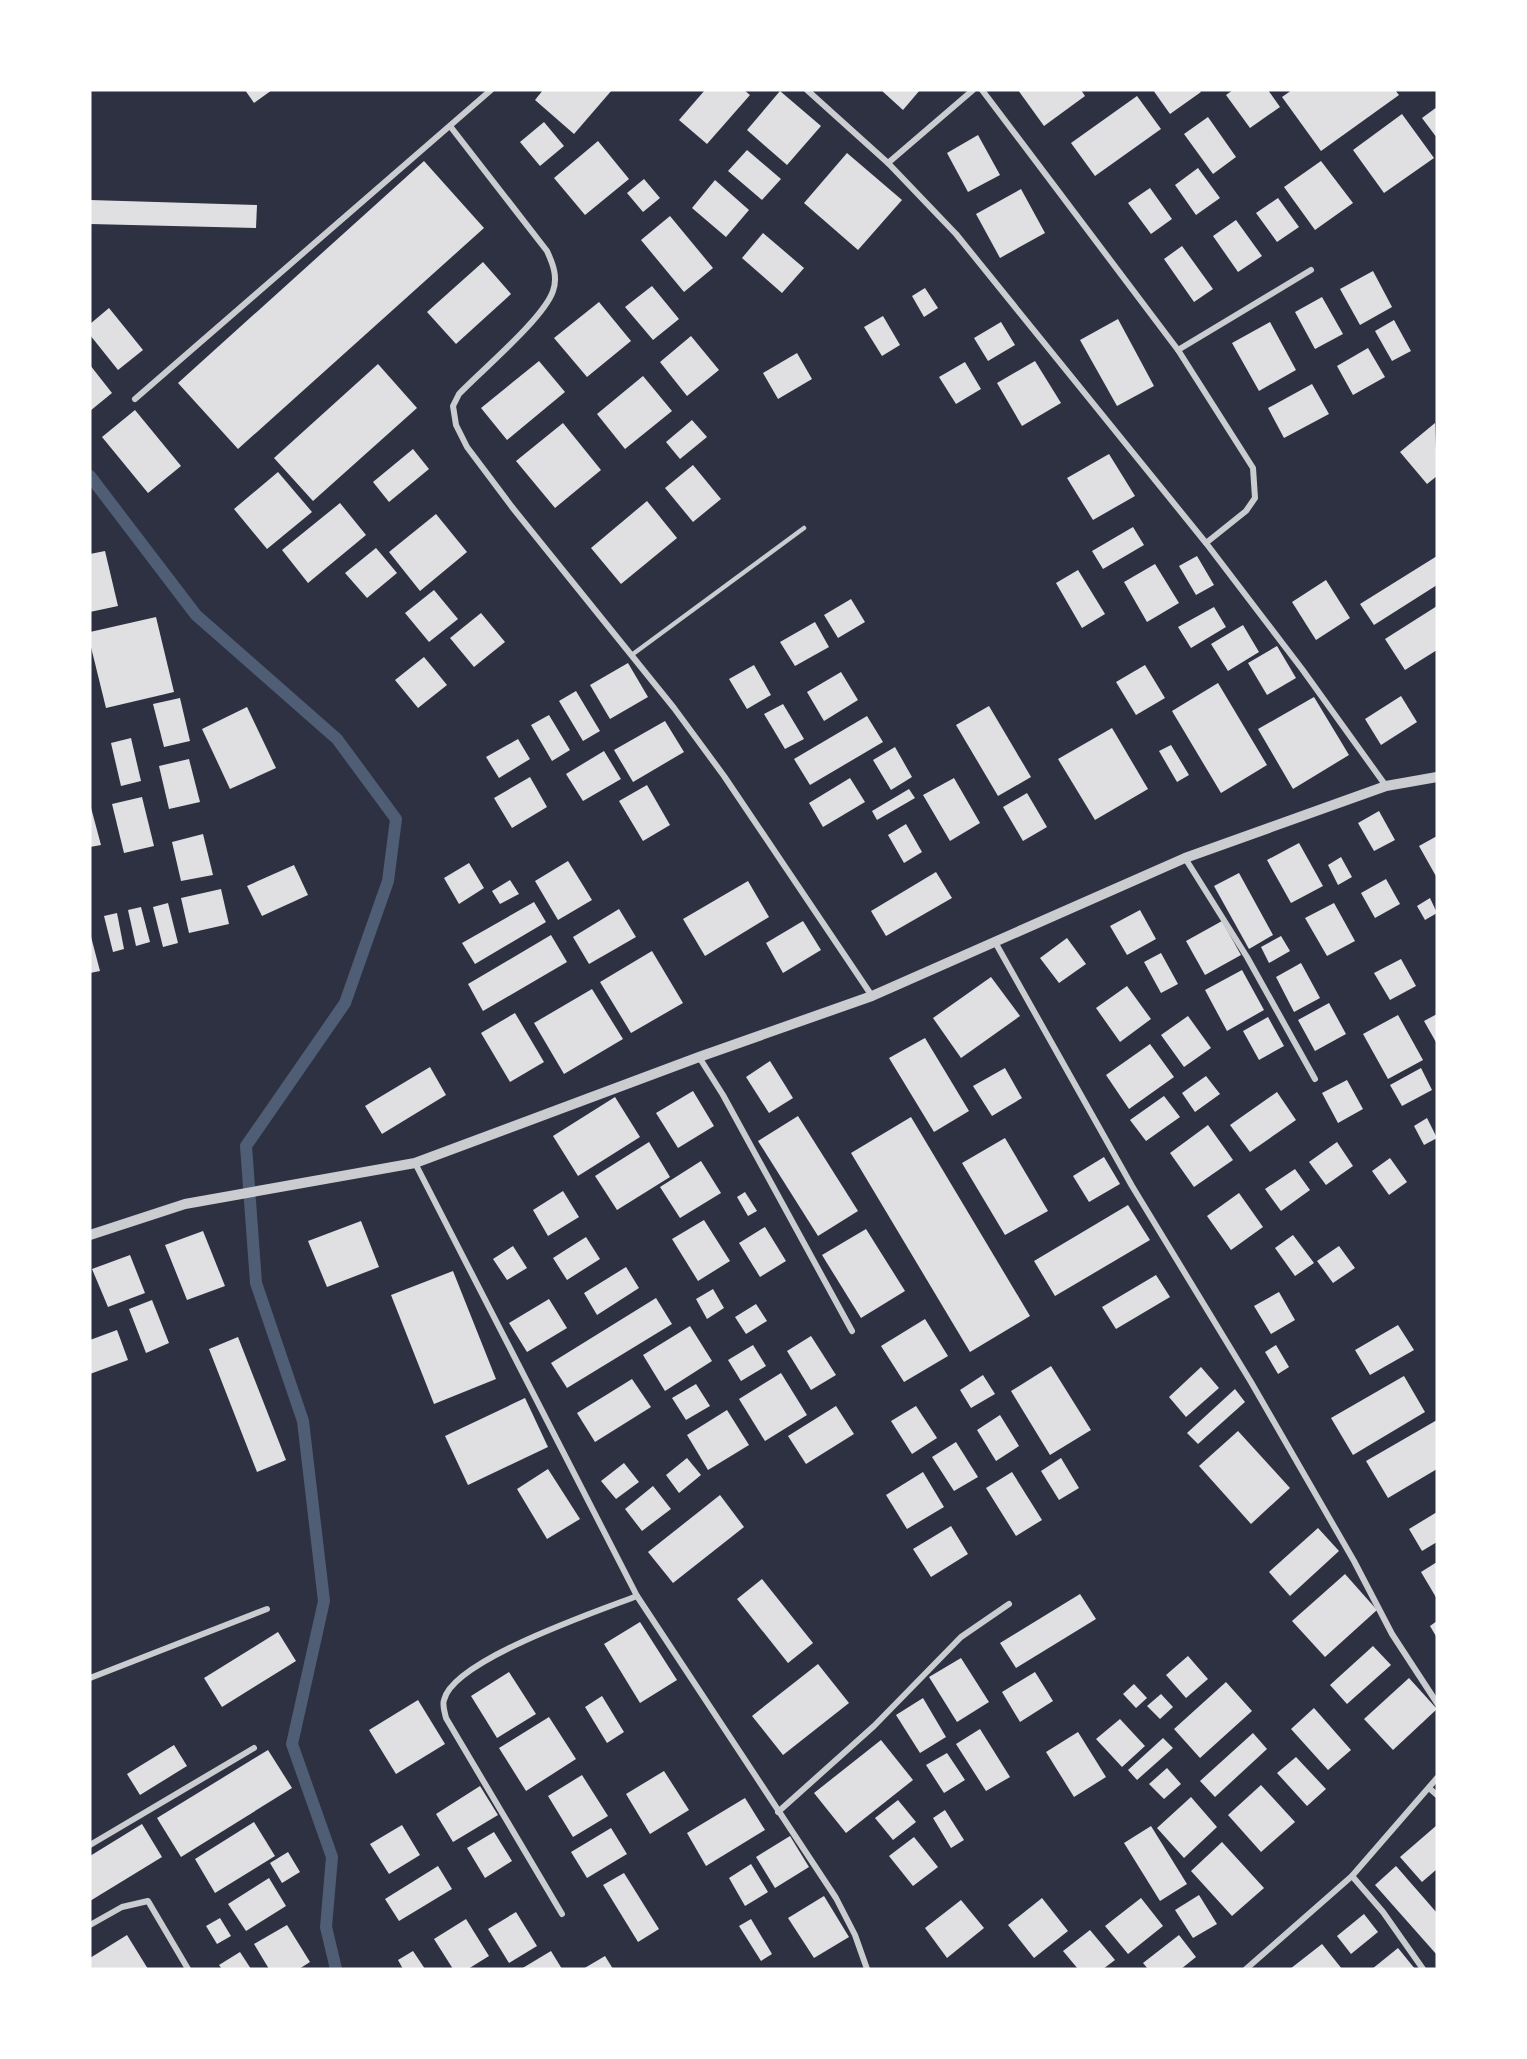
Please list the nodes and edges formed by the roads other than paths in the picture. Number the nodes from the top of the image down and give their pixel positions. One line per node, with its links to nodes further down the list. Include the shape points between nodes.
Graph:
1 (491, 90): 5 (street)
2 (807, 90): 6 (street)
3 (973, 90): 6 (street)
4 (982, 90): 8 (street)
5 (450, 126): 9 (street); 12 (street, via 547,251 555,269 553,291 540,313 459,394 453,406 456,425 467,447 512,507)
6 (888, 163): 11 (street, via 956,234)
7 (1311, 270): 8 (street)
8 (1178, 350): 11 (street, via 1246,453 1256,481 1255,498 1246,511)
9 (135, 399)
10 (804, 528): 12 (lane)
11 (1206, 543): 14 (street)
12 (633, 654): 17 (street, via 723,776)
13 (1437, 777): 14 (street)
14 (1386, 786): 15 (street)
15 (1185, 858): 16 (street); 19 (street, via 1247,957)
16 (995, 942): 17 (street); 27 (street, via 1132,1186 1354,1561 1392,1634)
17 (872, 996): 18 (street)
18 (699, 1057): 20 (street); 22 (street)
19 (1315, 1079)
20 (415, 1163): 21 (street, via 185,1203); 23 (street)
21 (90, 1235)
22 (852, 1331)
23 (637, 1596): 32 (street); 35 (street, via 512,1646 462,1674 443,1701 446,1718)
24 (1009, 1604): 32 (street, via 961,1637 874,1726)
25 (267, 1609): 26 (street)
26 (90, 1678)
27 (1437, 1703)
28 (254, 1748): 33 (street)
29 (1437, 1778): 30 (street)
30 (1429, 1788): 31 (street); 34 (street)
31 (1437, 1795)
32 (778, 1812): 38 (street, via 836,1898)
33 (90, 1845)
34 (1352, 1876): 39 (street); 40 (street)
35 (562, 1914)
36 (90, 1926): 37 (street, via 122,1907 148,1901)
37 (188, 1969)
38 (867, 1969)
39 (1246, 1969)
40 (1423, 1969)

